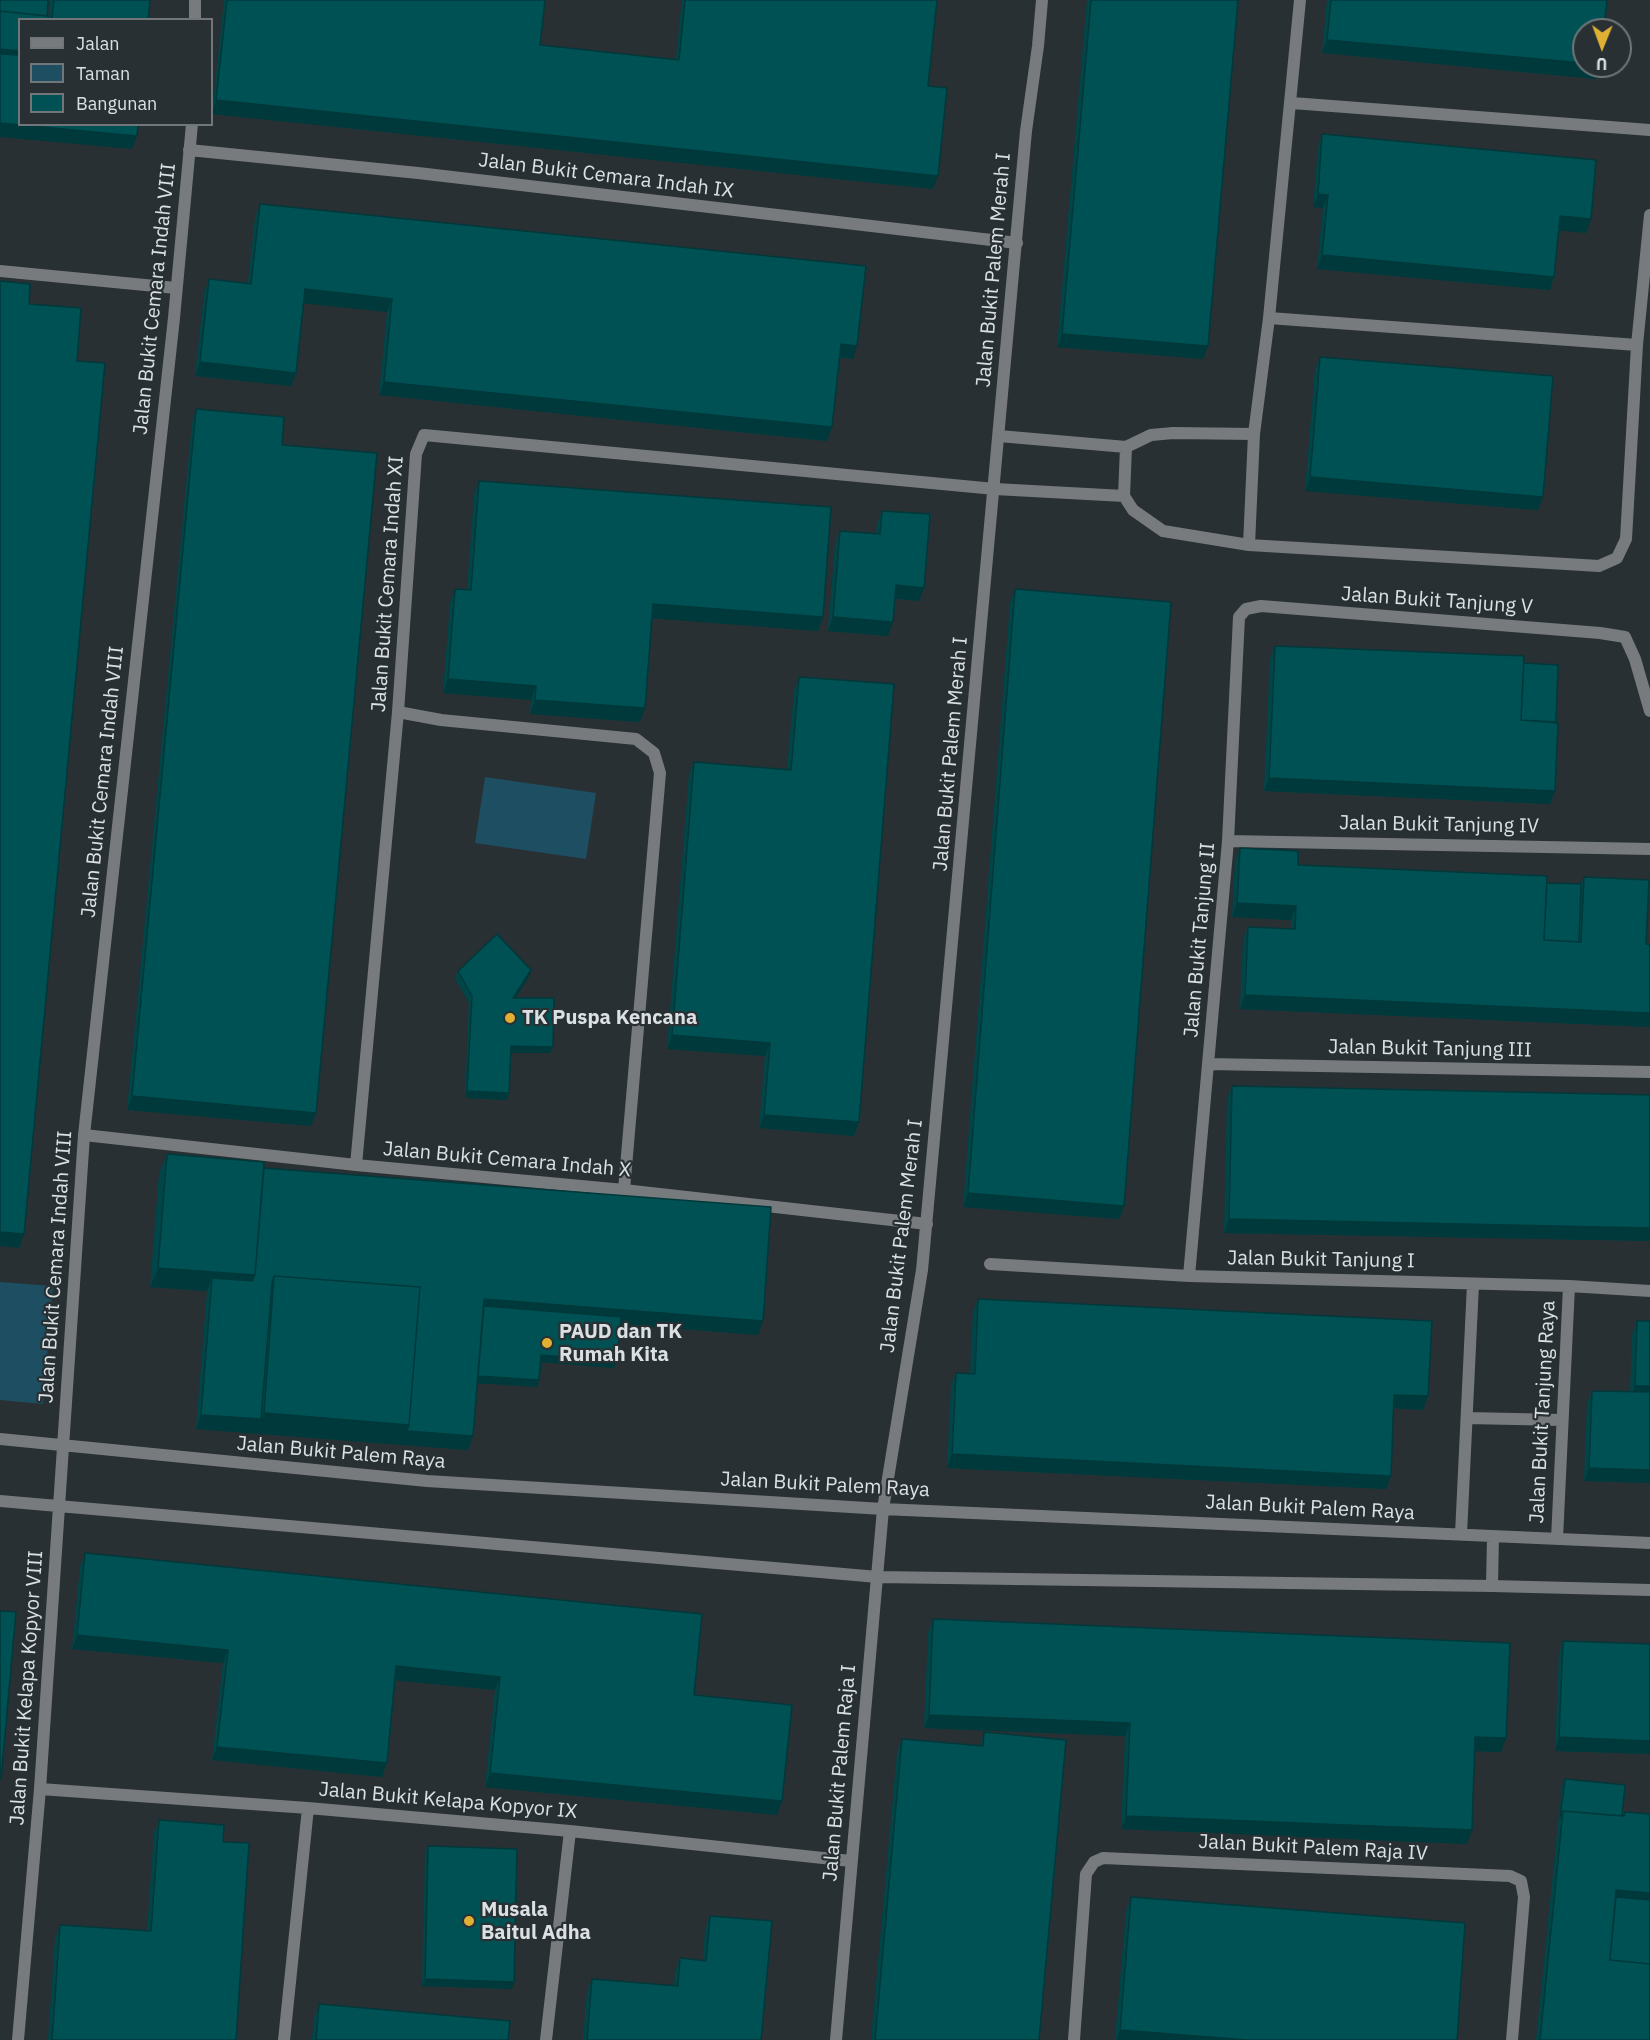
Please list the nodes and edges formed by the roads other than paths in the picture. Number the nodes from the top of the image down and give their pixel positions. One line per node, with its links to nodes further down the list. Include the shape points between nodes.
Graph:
1 (195, 0): 4 (street)
2 (1042, 0): 10 (street, Jalan Bukit Palem Merah I)
3 (1300, 0): 5 (street)
4 (195, 18)
5 (1292, 103): 7 (street); 13 (street)
6 (192, 126): 8 (street, Jalan Bukit Cemara Indah VIII)
7 (1650, 129)
8 (189, 150): 10 (street, Jalan Bukit Cemara Indah IX); 12 (street, Jalan Bukit Cemara Indah VIII)
9 (1650, 215): 14 (street)
10 (1017, 243): 16 (street, Jalan Bukit Palem Merah I)
11 (0, 271): 12 (street)
12 (176, 288): 28 (street, Jalan Bukit Cemara Indah VIII)
13 (1269, 318): 14 (street); 15 (street)
14 (1637, 345): 20 (street, via 1626,539 1617,558 1599,566)
15 (1254, 434): 17 (street, via 1151,435); 20 (street)
16 (999, 436): 17 (street); 18 (street, Jalan Bukit Palem Merah I)
17 (1126, 447): 19 (street)
18 (995, 489): 19 (street); 23 (street, Jalan Bukit Cemara Indah XI, via 423,435 416,454); 31 (street, Jalan Bukit Palem Merah I)
19 (1124, 496): 20 (street, via 1133,510 1163,531)
20 (1249, 545)
21 (1246, 609): 22 (street, Jalan Bukit Tanjung V, via 1261,606 1625,637); 24 (street, Jalan Bukit Tanjung II, via 1239,617)
22 (1650, 711)
23 (398, 712): 29 (street, Jalan Bukit Cemara Indah XI); 30 (street, via 441,720 636,739 654,753 660,773)
24 (1228, 841): 25 (street, Jalan Bukit Tanjung IV); 26 (street, Jalan Bukit Tanjung II)
25 (1650, 849)
26 (1208, 1064): 27 (street, Jalan Bukit Tanjung III); 33 (street, Jalan Bukit Tanjung II)
27 (1650, 1072)
28 (84, 1135): 29 (street, Jalan Bukit Cemara Indah X); 40 (street, Jalan Bukit Cemara Indah VIII)
29 (356, 1166): 30 (street, Jalan Bukit Cemara Indah X)
30 (624, 1190): 31 (street, Jalan Bukit Cemara Indah X)
31 (927, 1224): 43 (street, Jalan Bukit Palem Merah I)
32 (990, 1264): 33 (street, Jalan Bukit Tanjung I)
33 (1189, 1276): 34 (street, Jalan Bukit Tanjung I)
34 (1473, 1284): 35 (street, Jalan Bukit Tanjung I); 37 (street)
35 (1569, 1286): 36 (street, Jalan Bukit Tanjung I); 38 (street, Jalan Bukit Tanjung Raya)
36 (1650, 1291)
37 (1467, 1418): 38 (street); 44 (street)
38 (1562, 1420): 46 (street, Jalan Bukit Tanjung Raya)
39 (0, 1439): 40 (street, Jalan Bukit Palem Raya)
40 (64, 1446): 42 (street, Jalan Bukit Kelapa Kopyor VIII); 43 (street, Jalan Bukit Palem Raya, via 427,1481)
41 (0, 1501): 42 (street)
42 (60, 1507): 48 (street); 51 (street, Jalan Bukit Kelapa Kopyor VIII)
43 (883, 1509): 44 (street, Jalan Bukit Palem Raya); 48 (street, Jalan Bukit Palem Raja I)
44 (1461, 1534): 45 (street, Jalan Bukit Palem Raya)
45 (1493, 1536): 46 (street, Jalan Bukit Palem Raya); 49 (street)
46 (1557, 1539): 47 (street, Jalan Bukit Palem Raya)
47 (1650, 1543)
48 (878, 1577): 49 (street); 54 (street, Jalan Bukit Palem Raja I)
49 (1492, 1586): 50 (street)
50 (1650, 1590)
51 (40, 1789): 52 (street, Jalan Bukit Kelapa Kopyor IX); 55 (street, Jalan Bukit Kelapa Kopyor VIII)
52 (308, 1808): 53 (street, Jalan Bukit Kelapa Kopyor IX); 56 (street)
53 (570, 1831): 54 (street, Jalan Bukit Kelapa Kopyor IX); 57 (street)
54 (851, 1861): 58 (street, Jalan Bukit Palem Raja I)
55 (18, 2040)
56 (284, 2040)
57 (546, 2040)
58 (836, 2040)
59 (1074, 2040): 60 (street, Jalan Bukit Palem Raja IV, via 1086,1874 1094,1862 1103,1858 1510,1876 1521,1881 1524,1897)
60 (1512, 2040)

